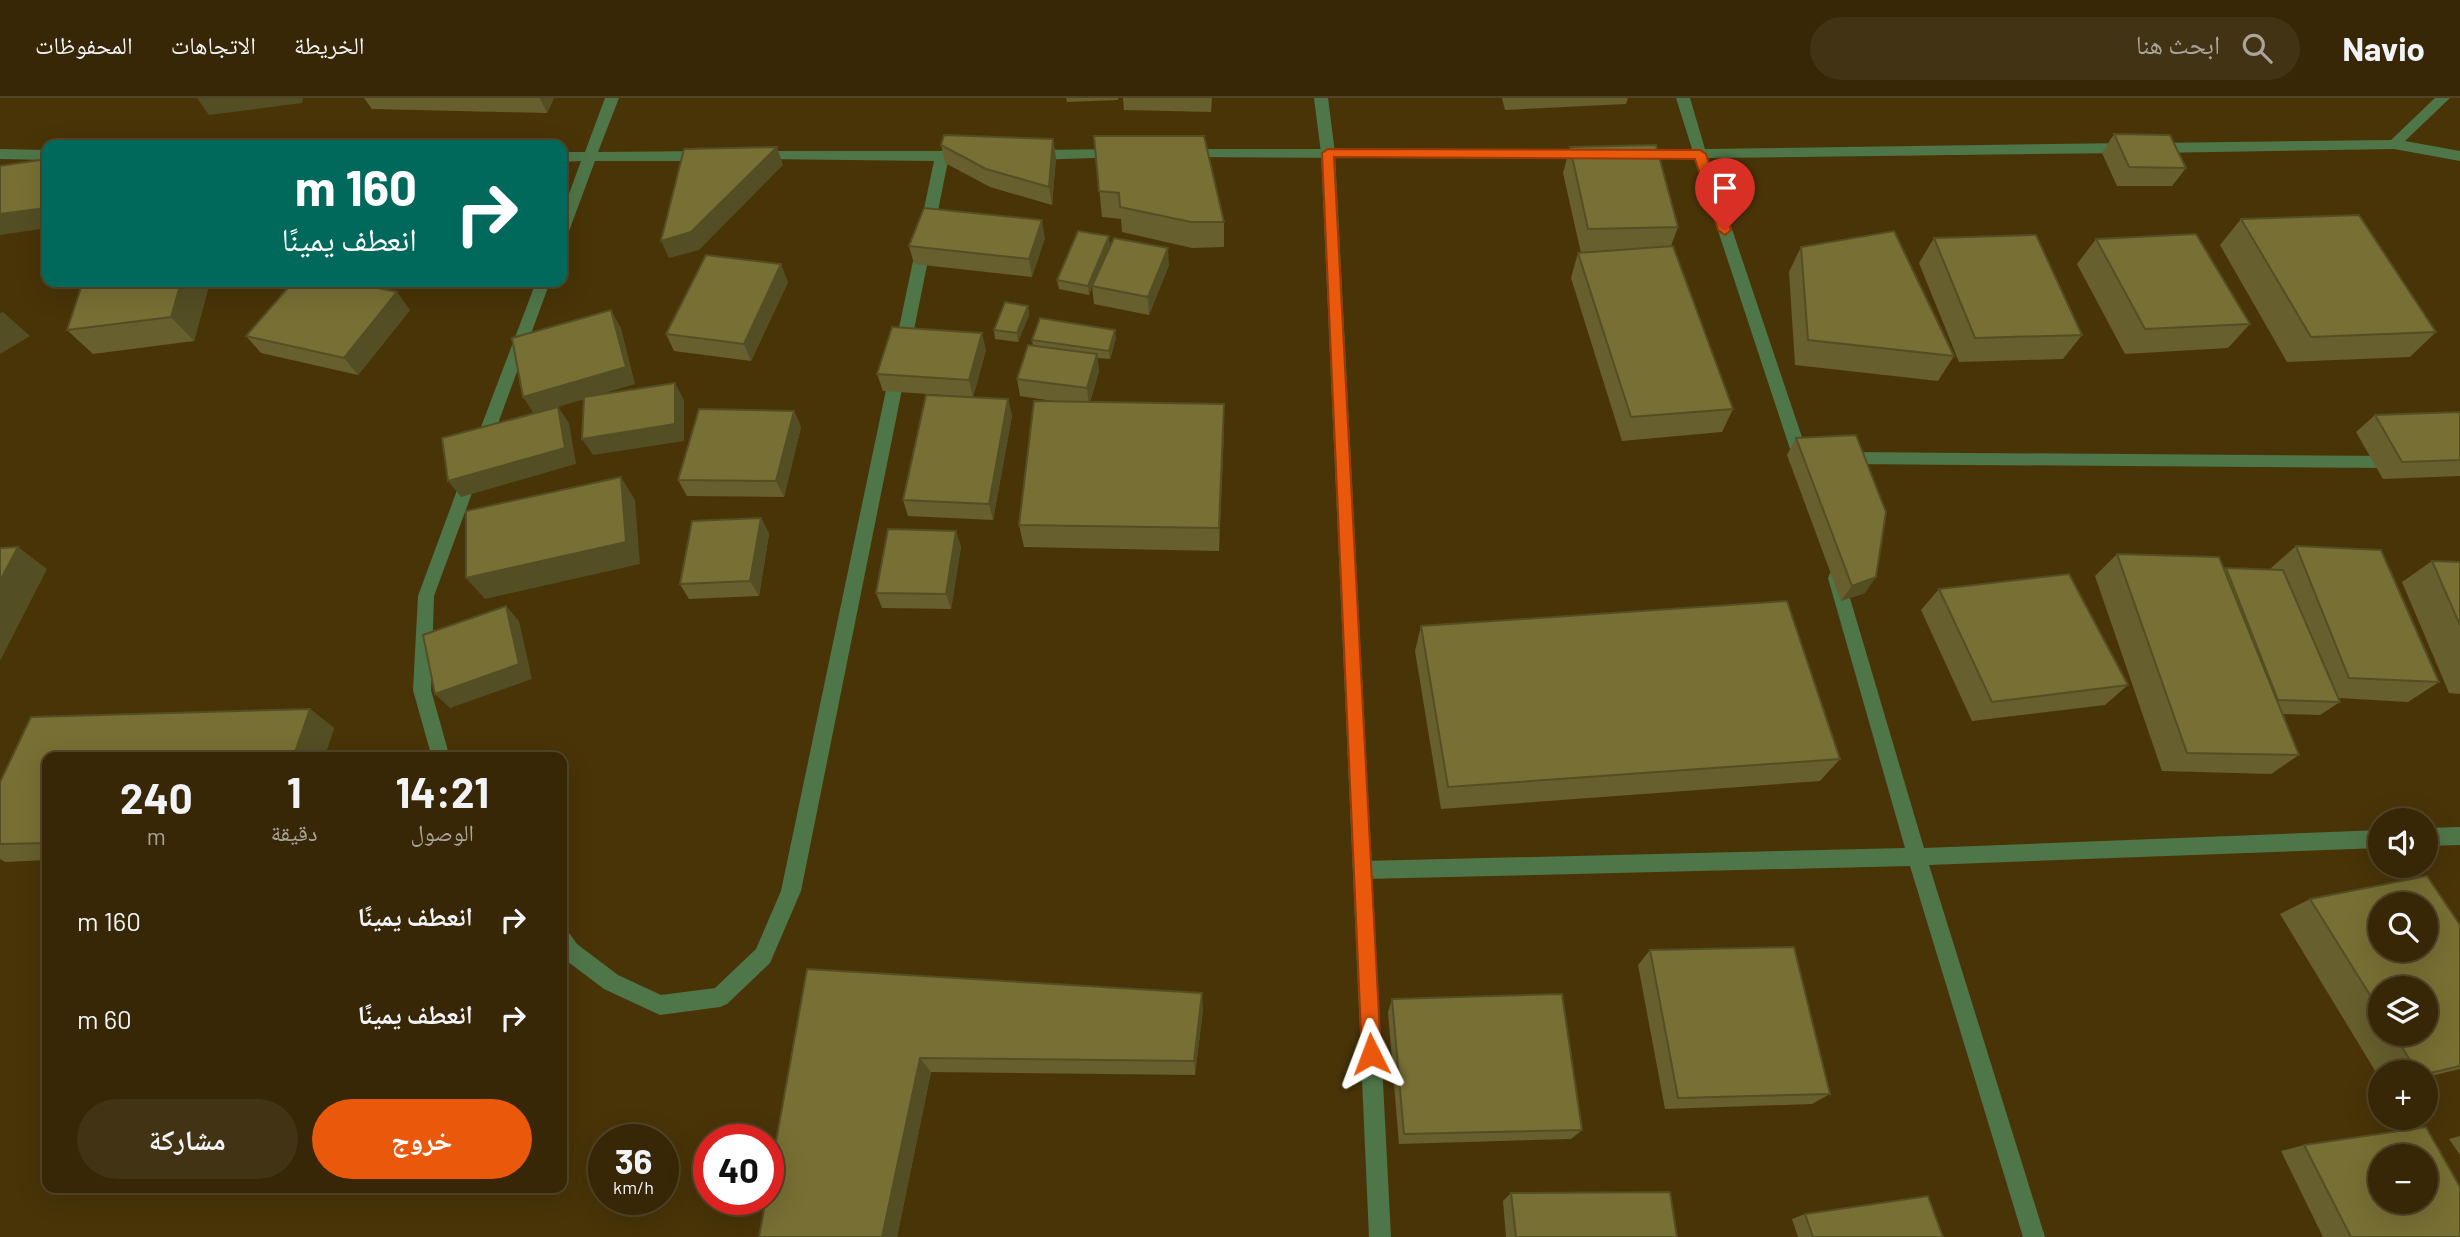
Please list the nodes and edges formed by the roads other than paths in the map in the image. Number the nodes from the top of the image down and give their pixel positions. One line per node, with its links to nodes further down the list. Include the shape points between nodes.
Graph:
1 (612, 98): 17 (street)
2 (1321, 98): 6 (street)
3 (1683, 98): 10 (street)
4 (2442, 98): 5 (street)
5 (2394, 144): 10 (street); 15 (street)
6 (1328, 153): 9 (street); 10 (street); 29 (street)
7 (0, 154): 11 (street)
8 (1135, 154): 12 (street)
9 (1176, 154)
10 (1700, 154): 20 (street)
11 (42, 155)
12 (1025, 155)
13 (942, 156): 14 (street); 17 (street); 30 (street, via 791,891 763,956 720,997 660,1005 611,982)
14 (984, 156)
15 (2460, 156)
16 (567, 157): 17 (street)
17 (589, 157): 18 (street)
18 (567, 216)
19 (541, 287): 24 (street, via 426,596 422,690)
20 (1815, 457): 21 (street); 22 (street)
21 (2419, 462)
22 (1809, 484)
23 (1832, 564): 28 (street)
24 (439, 752)
25 (2460, 836): 26 (street)
26 (2438, 837)
27 (2368, 839): 28 (street)
28 (1917, 857): 29 (street); 32 (street)
29 (1363, 870): 31 (street)
30 (567, 947)
31 (1380, 1237)
32 (2034, 1237)

